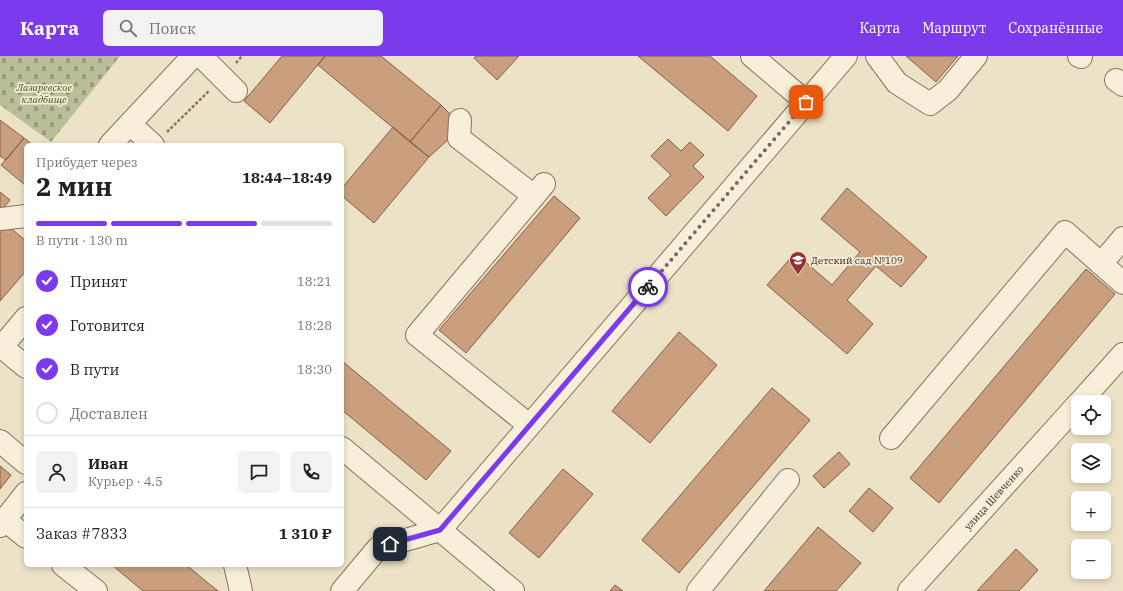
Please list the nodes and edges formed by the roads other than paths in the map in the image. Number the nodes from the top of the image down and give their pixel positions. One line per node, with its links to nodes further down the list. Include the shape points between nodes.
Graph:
1 (193, 56): 10 (street)
2 (201, 56): 7 (street)
3 (752, 56): 8 (street)
4 (846, 56): 8 (street)
5 (877, 56): 6 (street, via 898,82 930,104 948,90)
6 (976, 56)
7 (229, 84)
8 (806, 102): 24 (street)
9 (460, 120): 24 (street, via 460,138 539,190 417,335)
10 (130, 124): 11 (street); 12 (street)
11 (159, 140)
12 (112, 143)
13 (24, 216): 14 (street)
14 (0, 219)
15 (1123, 238): 16 (street)
16 (1102, 264): 17 (street); 25 (street, via 1065,232)
17 (1123, 283)
18 (24, 320): 19 (street)
19 (1, 348): 21 (street)
20 (1123, 354): 22 (street, улица Шевченко)
21 (24, 365)
22 (1086, 395)
23 (1071, 412): 41 (street, улица Шевченко)
24 (529, 426): 32 (street)
25 (891, 438)
26 (0, 441): 28 (street)
27 (344, 450): 32 (street)
28 (24, 461)
29 (788, 480): 40 (street)
30 (24, 496): 31 (street)
31 (2, 523): 33 (street)
32 (440, 530): 38 (street, via 378,548); 39 (street)
33 (24, 536)
34 (66, 567): 36 (street)
35 (235, 567): 37 (street)
36 (96, 591)
37 (241, 591)
38 (342, 591)
39 (513, 591)
40 (698, 591)
41 (909, 591)

